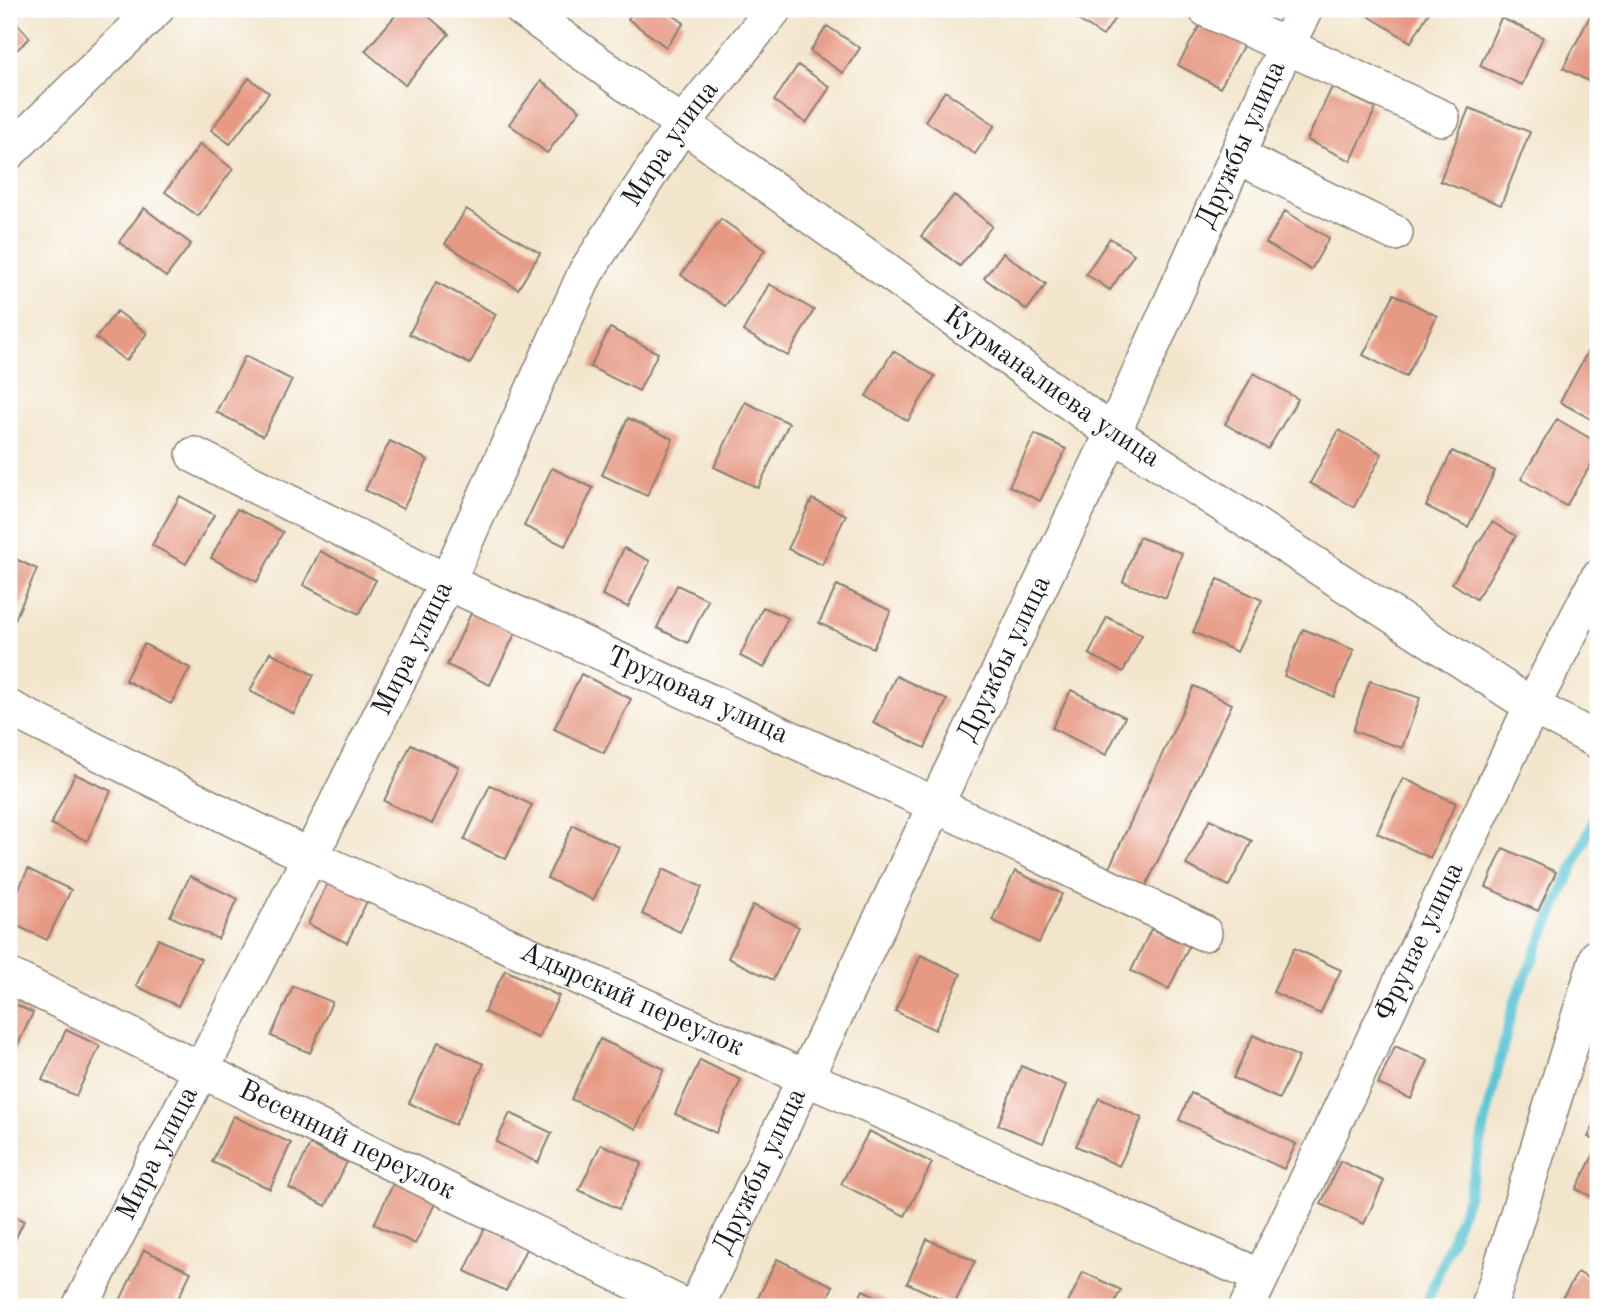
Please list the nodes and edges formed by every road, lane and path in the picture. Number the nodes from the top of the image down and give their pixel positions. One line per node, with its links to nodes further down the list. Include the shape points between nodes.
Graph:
1 (156, 9): 9 (street)
2 (522, 9): 8 (street, Курманалиева улица)
3 (774, 9): 8 (street, Мира улица)
4 (1206, 9): 6 (street)
5 (1305, 9): 6 (street, Дружбы улица)
6 (1286, 46): 7 (street); 10 (street, Дружбы улица)
7 (1442, 118)
8 (683, 123): 12 (street, Курманалиева улица); 15 (street, Мира улица, via 586,272)
9 (9, 152)
10 (1237, 156): 11 (street); 12 (street, Дружбы улица)
11 (1395, 233)
12 (1113, 433): 16 (street, Курманалиева улица); 19 (street, Дружбы улица)
13 (194, 455): 15 (street, Трудовая улица)
14 (1598, 578): 16 (street, Фрунзе улица)
15 (447, 582): 19 (street, Трудовая улица); 20 (street, Мира улица)
16 (1532, 706): 18 (street, Курманалиева улица); 26 (street, Фрунзе улица)
17 (9, 708): 20 (street, Адырский переулок)
18 (1598, 741)
19 (936, 805): 21 (street, Трудовая улица); 25 (street, Дружбы улица)
20 (310, 857): 24 (street, Мира улица); 25 (street, Адырский переулок)
21 (1204, 933)
22 (1598, 956): 30 (street)
23 (9, 976): 24 (street, Весенний переулок)
24 (201, 1070): 27 (street, Мира улица); 28 (street, Весенний переулок)
25 (806, 1078): 26 (street, Адырский переулок); 29 (street, Дружбы улица)
26 (1254, 1292)
27 (80, 1307)
28 (686, 1307)
29 (696, 1307)
30 (1489, 1307)

